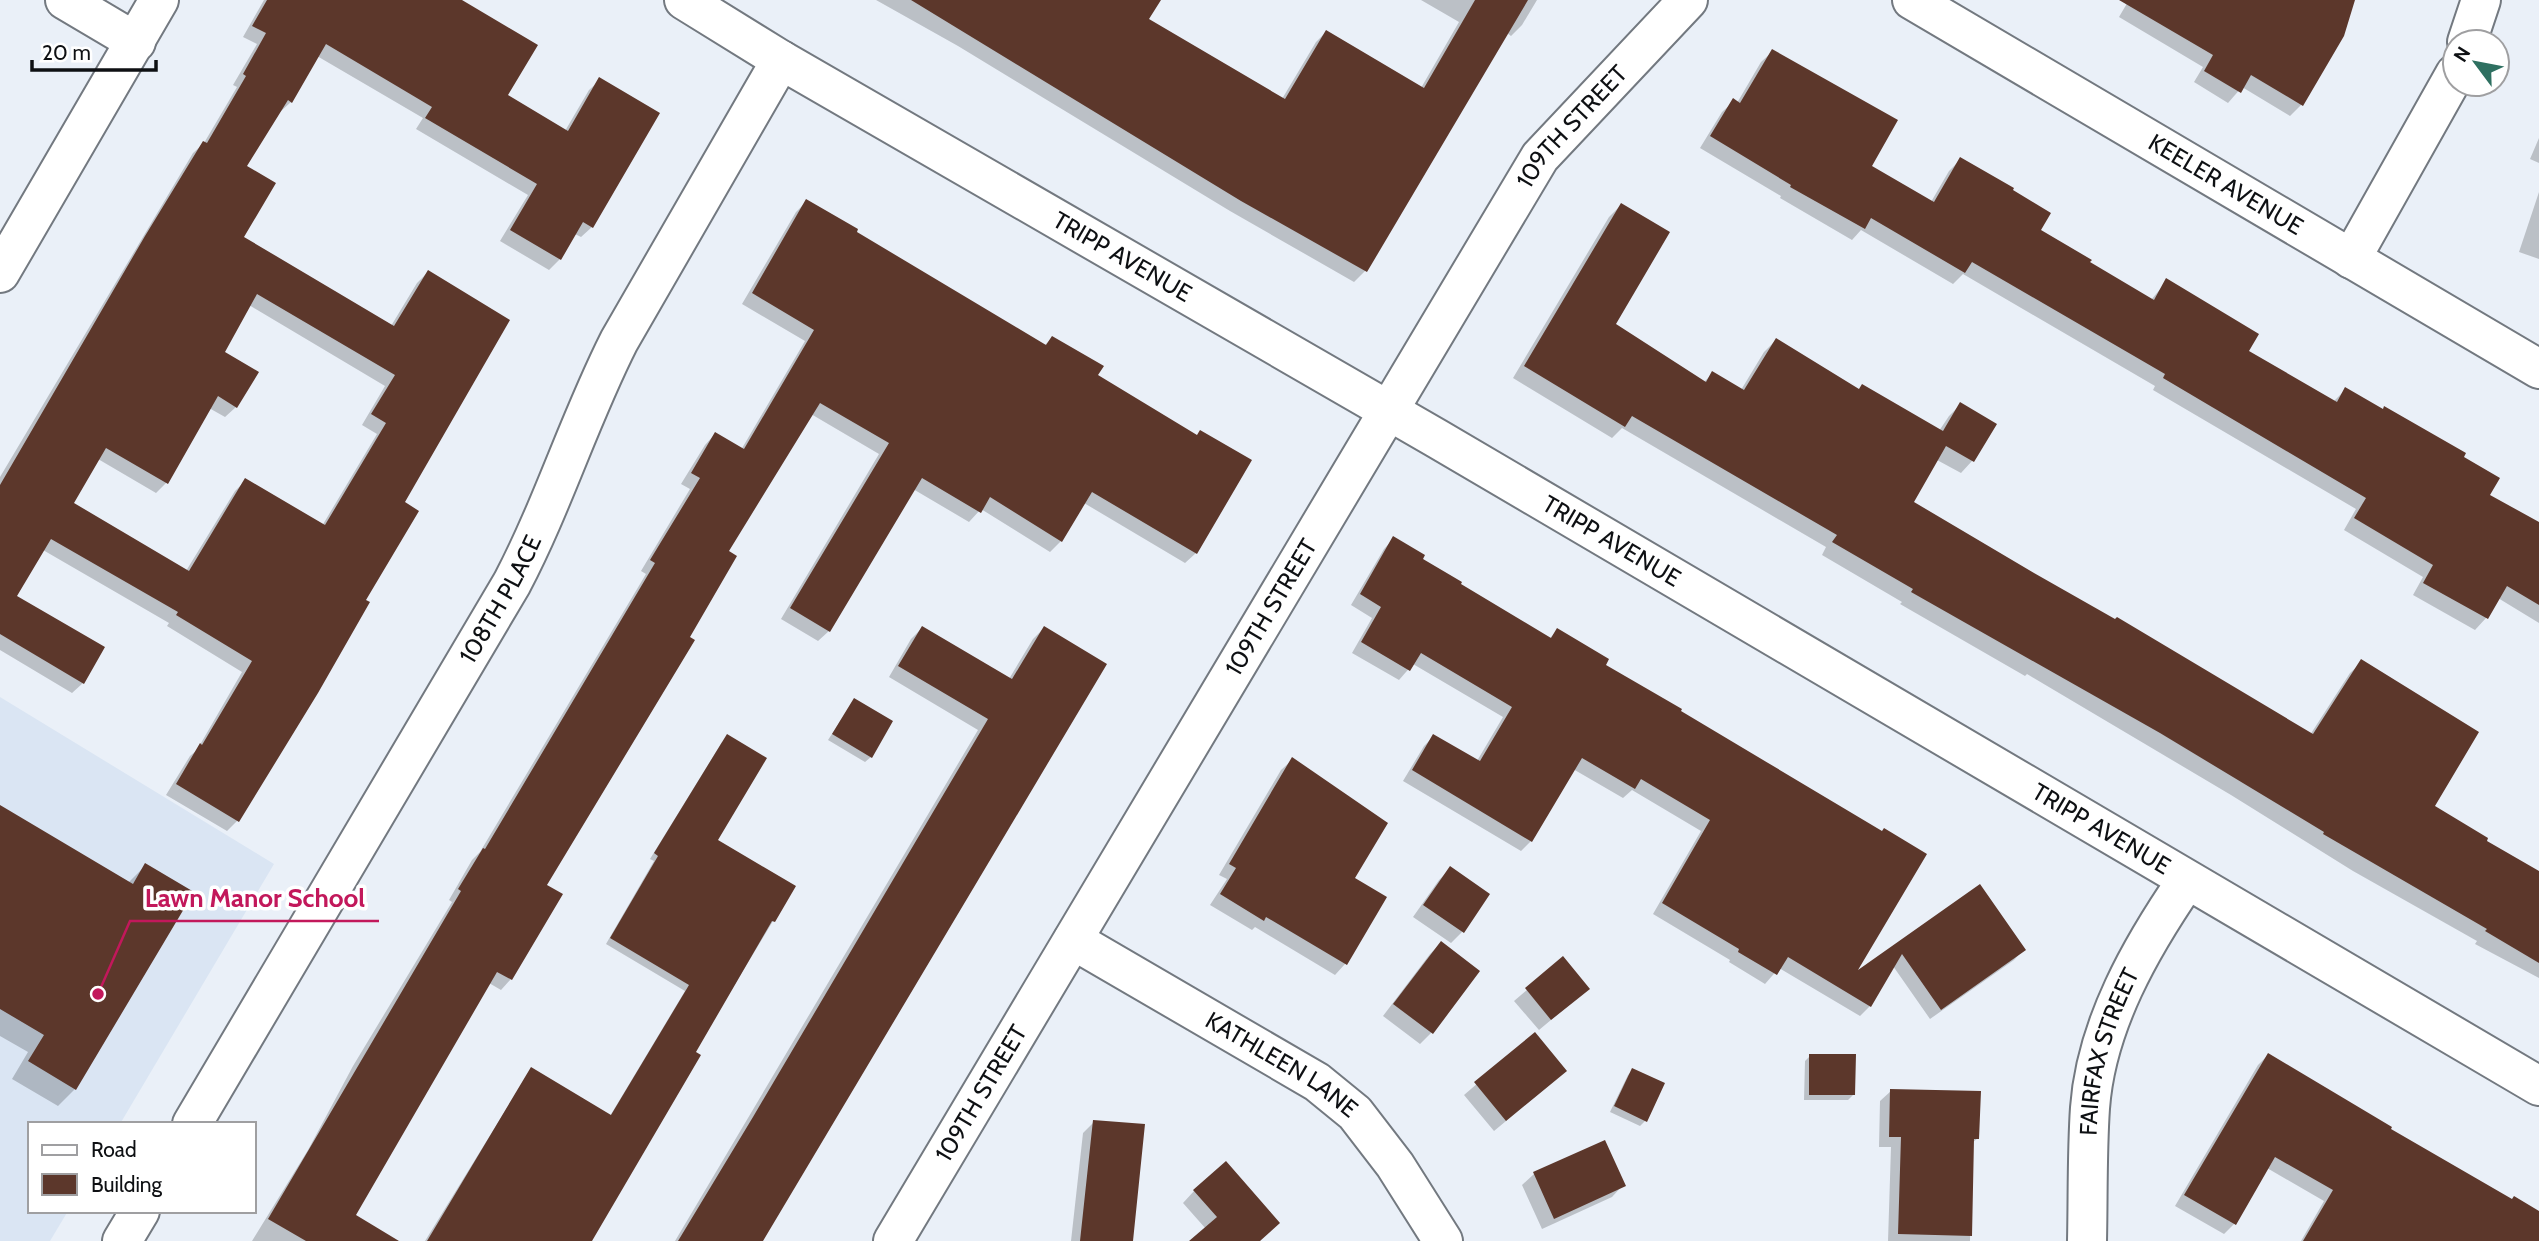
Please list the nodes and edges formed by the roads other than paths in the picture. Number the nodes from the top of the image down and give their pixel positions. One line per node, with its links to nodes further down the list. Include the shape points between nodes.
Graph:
1 (65, 0): 8 (street)
2 (159, 0): 8 (street)
3 (684, 0): 9 (street, TRIPP AVENUE)
4 (1688, 0): 14 (street, 109TH STREET, via 1539,157)
5 (1912, 0): 11 (street, KEELER AVENUE)
6 (2481, 0): 7 (street)
7 (2472, 28)
8 (136, 42): 12 (street)
9 (781, 60): 14 (street, TRIPP AVENUE); 18 (street, 108TH PLACE, via 613,353 512,583)
10 (2442, 98): 11 (street)
11 (2351, 259): 13 (street, KEELER AVENUE)
12 (0, 273)
13 (2539, 369)
14 (1389, 410): 15 (street, TRIPP AVENUE); 16 (street, 109TH STREET)
15 (2187, 880): 17 (street, TRIPP AVENUE); 23 (street, FAIRFAX STREET, via 2156,925 2104,1037 2090,1106)
16 (1073, 940): 21 (street, 109TH STREET); 22 (street, KATHLEEN LANE, via 1317,1082 1355,1113 1395,1165)
17 (2539, 1086)
18 (193, 1122)
19 (139, 1213): 20 (street)
20 (122, 1241)
21 (893, 1241)
22 (1443, 1241)
23 (2087, 1241)

